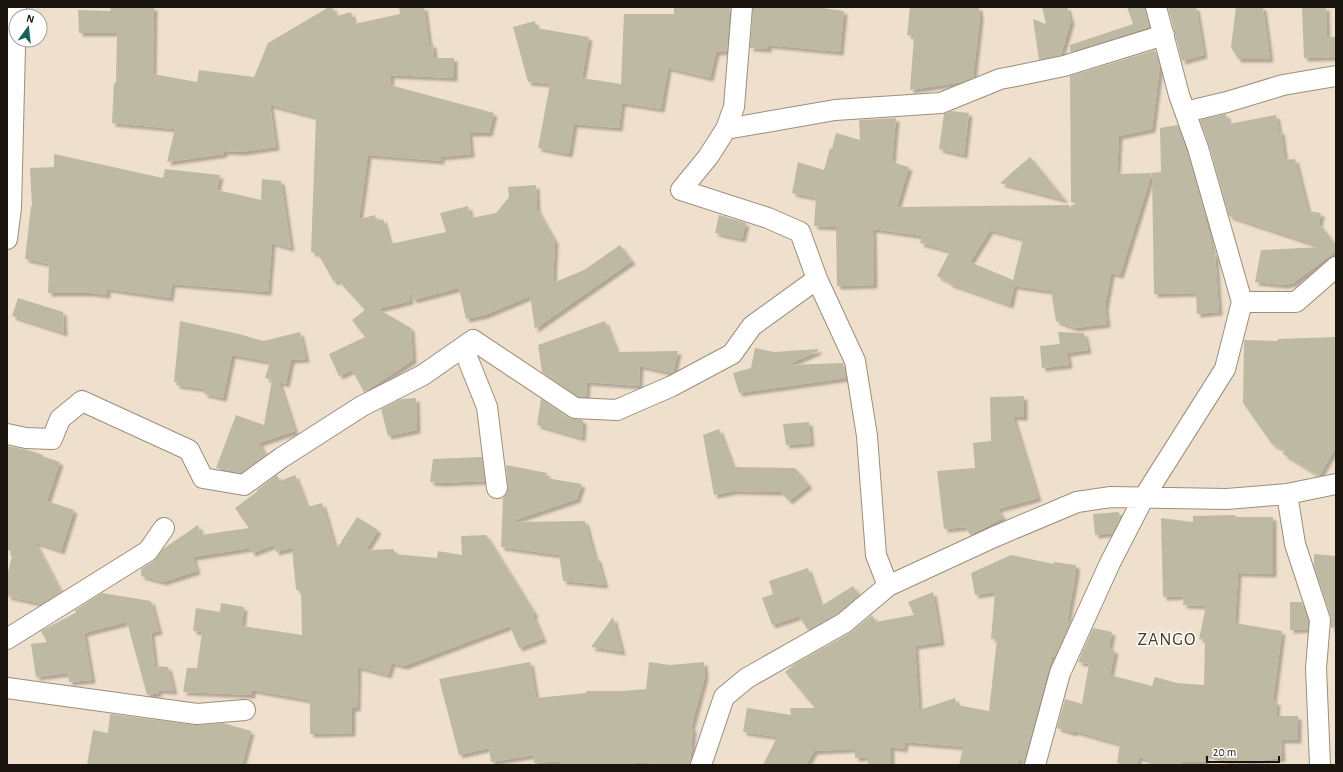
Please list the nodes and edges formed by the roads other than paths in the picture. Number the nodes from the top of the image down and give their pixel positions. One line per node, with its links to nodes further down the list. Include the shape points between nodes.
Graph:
1 (16, 7): 8 (street, via 11,208)
2 (742, 7): 7 (street, via 734,107)
3 (1156, 7): 4 (street)
4 (1164, 35): 6 (street); 7 (street, via 1064,66 1000,79 941,103 835,110)
5 (1336, 76): 6 (street, via 1283,85)
6 (1185, 112): 11 (street, via 1198,148)
7 (726, 129): 10 (street, via 708,157 681,190 768,218 800,232)
8 (7, 239)
9 (1336, 267): 11 (street, via 1296,302)
10 (817, 279): 12 (street, via 752,326 732,354 672,386 618,410 575,408 473,340); 19 (street, via 855,361 867,436 876,555)
11 (1242, 302): 17 (street, via 1225,369)
12 (463, 347): 13 (street, via 424,375 362,406 244,485 203,478 190,450 82,401 60,419 52,439); 15 (street, via 487,407)
13 (7, 434)
14 (1336, 484): 16 (street)
15 (497, 488)
16 (1287, 494): 17 (street, via 1226,499); 25 (street, via 1295,544 1320,620 1316,668)
17 (1144, 497): 19 (street, via 1111,497 1076,502); 24 (street, via 1110,563 1060,673)
18 (164, 528): 20 (street, via 148,551)
19 (888, 586): 23 (street, via 844,623 747,678 724,697)
20 (7, 639)
21 (7, 688): 22 (street, via 197,714)
22 (245, 710)
23 (700, 765)
24 (1035, 765)
25 (1320, 765)

